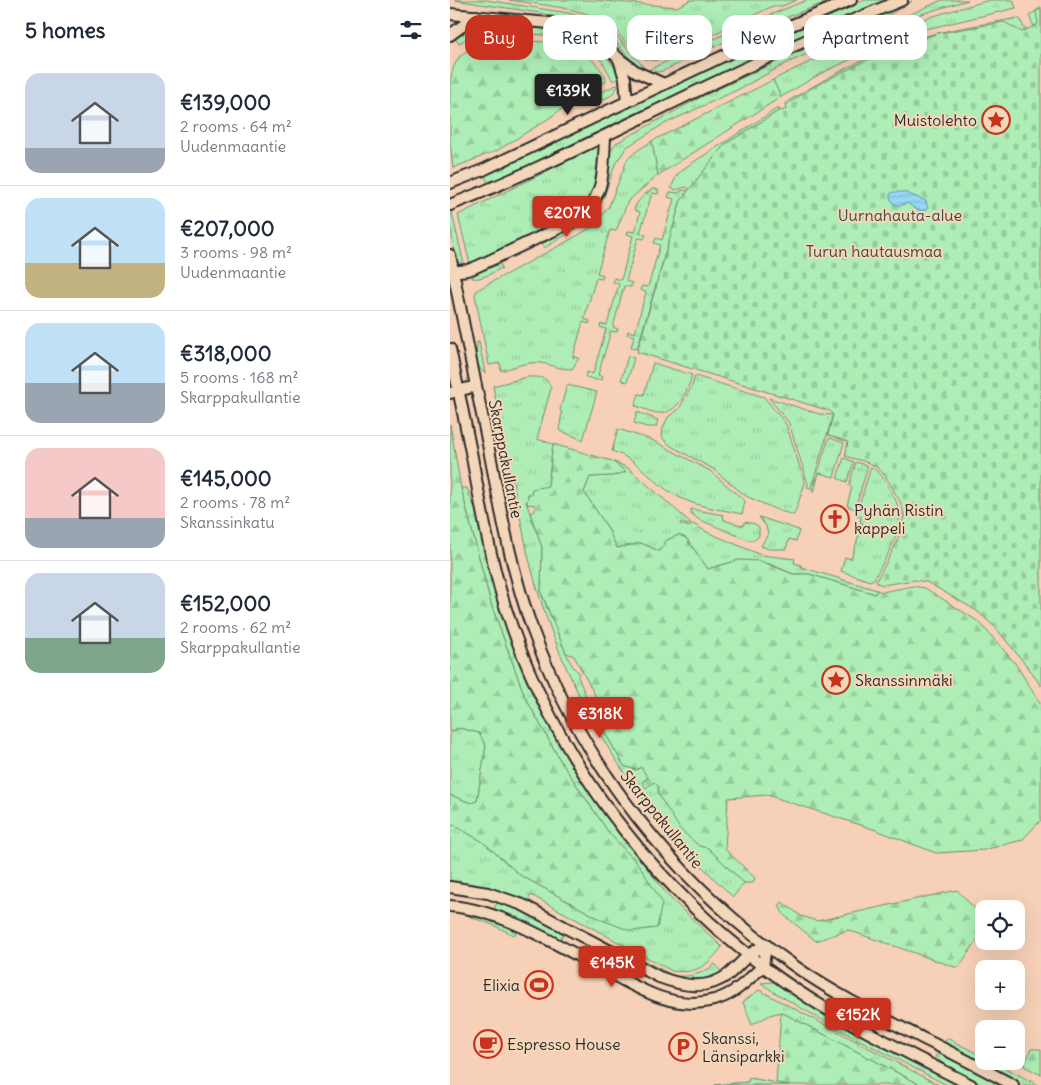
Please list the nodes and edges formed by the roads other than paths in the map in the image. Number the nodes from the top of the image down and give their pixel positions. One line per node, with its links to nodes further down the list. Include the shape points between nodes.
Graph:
1 (850, 0): 9 (main road)
2 (902, 0): 11 (main road, via 718,81)
3 (450, 14): 4 (main road)
4 (465, 15)
5 (533, 21): 8 (main road, via 580,29 602,40)
6 (465, 24): 7 (main road)
7 (450, 35)
8 (619, 59): 9 (main road, via 637,72); 10 (main road)
9 (664, 84): 10 (main road)
10 (627, 102): 12 (main road, via 483,170)
11 (605, 136): 13 (main road, via 490,190); 15 (main road, via 601,185 586,212 574,221 476,267)
12 (450, 182)
13 (450, 205)
14 (450, 255): 15 (main road, Skarppakullantie)
15 (452, 272): 17 (main road, Skarppakullantie)
16 (450, 349): 18 (main road, Skarppakullantie)
17 (476, 386): 18 (main road); 21 (main road, Skarppakullantie, via 522,597 571,714 616,789 656,841 712,900)
18 (454, 392): 22 (main road, Skarppakullantie, via 505,606 555,724 601,801 643,854 680,895)
19 (450, 887): 22 (main road, via 488,893 523,905 659,977 682,985 696,986 719,980)
20 (450, 906): 23 (main road, via 505,920 646,992 680,1002 706,1002 722,997 736,990)
21 (766, 945): 22 (main road); 23 (main road); 25 (main road, Skarppakullantie, via 804,973 855,1003)
22 (749, 955): 23 (main road, Skarppakullantie)
23 (763, 966): 24 (main road, Skarppakullantie, via 843,1018)
24 (971, 1085)
25 (1013, 1085)

